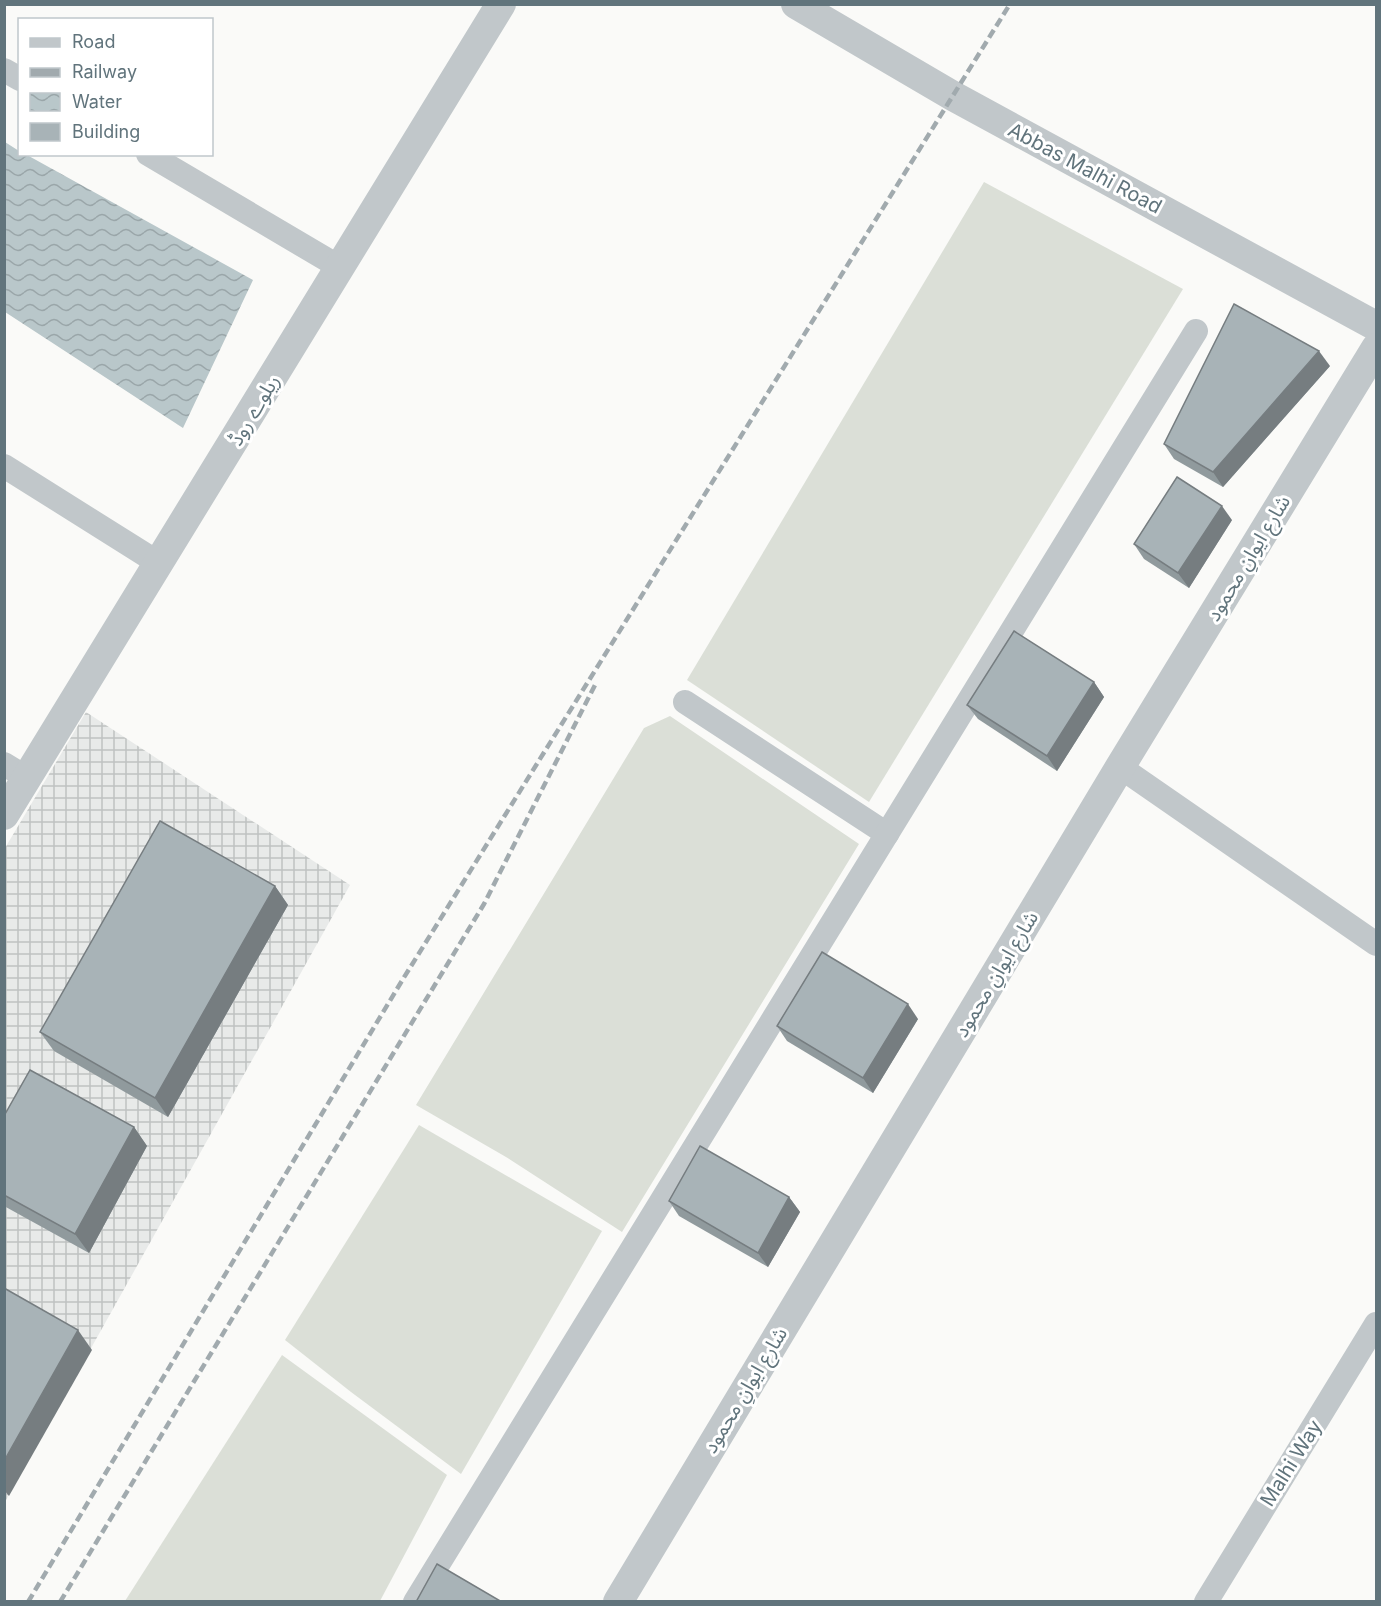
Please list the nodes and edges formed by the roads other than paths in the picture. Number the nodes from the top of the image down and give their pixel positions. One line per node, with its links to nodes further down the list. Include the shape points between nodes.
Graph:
1 (501, 4): 6 (street, ریلوے روڈ)
2 (796, 4): 7 (street, Abbas Malhi Road, via 954,96)
3 (4, 70): 4 (street)
4 (18, 78)
5 (151, 156): 6 (street)
6 (341, 268): 11 (street, ریلوے روڈ)
7 (1377, 326)
8 (1196, 331): 16 (street)
9 (1377, 348): 13 (street, شارع ایوانِ محمود)
10 (4, 466): 11 (street)
11 (160, 564): 14 (street, ریلوے روڈ)
12 (685, 702): 16 (street)
13 (1120, 767): 17 (street); 20 (street, شارع ایوانِ محمود)
14 (16, 771): 15 (street, ریلوے روڈ)
15 (4, 815)
16 (887, 834): 19 (street)
17 (1377, 944)
18 (1377, 1324): 21 (street, Malhi Way)
19 (415, 1602)
20 (618, 1602)
21 (1206, 1602)

